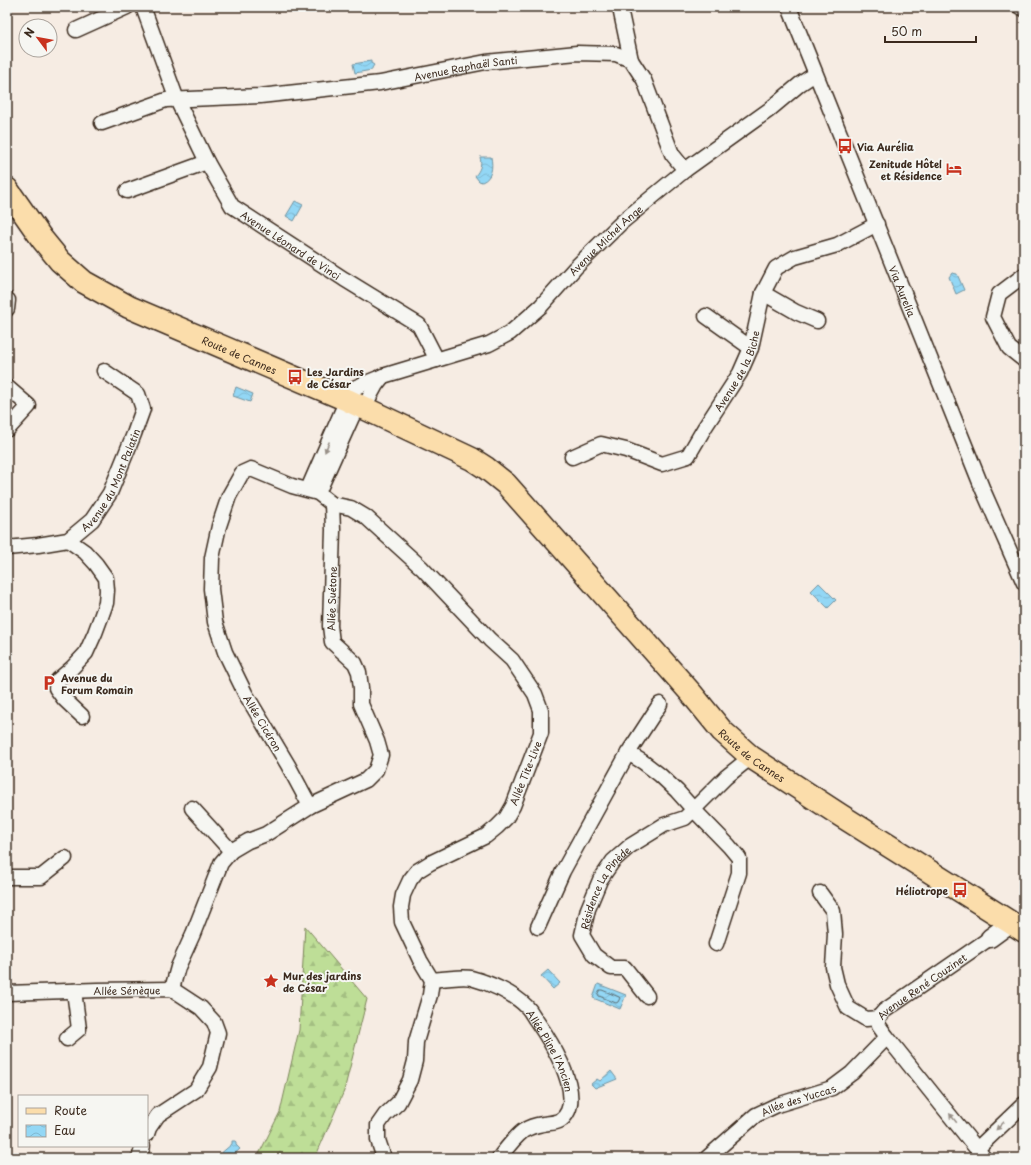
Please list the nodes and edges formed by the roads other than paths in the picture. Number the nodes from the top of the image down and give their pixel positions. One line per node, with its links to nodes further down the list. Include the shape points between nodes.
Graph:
1 (127, 7): 7 (street)
2 (143, 7): 10 (street, Avenue Léonard de Vinci)
3 (623, 7): 8 (street, via 621,14)
4 (789, 7): 9 (street, Via Aurelia)
5 (1020, 7): 6 (street)
6 (1024, 9)
7 (76, 30)
8 (631, 60): 10 (street, Avenue Raphaël Santi, via 616,54 577,53 486,62 380,82 260,96); 13 (street, via 644,80 672,154)
9 (816, 76): 13 (street, Avenue Michel Ange, via 800,84 769,110); 19 (street, Via Aurelia)
10 (177, 100): 11 (street, Avenue Raphaël Santi, via 166,100); 12 (street, Avenue Léonard de Vinci)
11 (102, 122)
12 (207, 162): 15 (street); 25 (street, Avenue Léonard de Vinci, via 232,206 419,325)
13 (685, 170): 25 (street, Avenue Michel Ange, via 622,222 574,268 541,306 510,333 488,344)
14 (7, 190): 18 (main road, Route de Cannes)
15 (127, 191)
16 (7, 200): 18 (street, via 15,212)
17 (7, 212): 29 (main road, Route de Cannes, via 58,275 80,292 134,319 298,392)
18 (30, 222): 29 (main road, Route de Cannes, via 60,260 84,282 129,307)
19 (877, 224): 21 (street, Avenue de la Biche, via 837,245 795,257 776,268); 37 (street, Via Aurelia, via 983,490)
20 (1024, 275): 26 (street, via 999,294 993,318 1009,348)
21 (763, 294): 23 (street); 24 (street, Avenue de la Biche)
22 (706, 316): 24 (street)
23 (817, 321)
24 (751, 348): 31 (street, Avenue de la Biche, via 740,373 688,456 662,464 626,450 601,444)
25 (437, 360): 29 (street, Avenue Michel Ange, via 383,376)
26 (1024, 360)
27 (104, 371): 35 (street, Avenue du Mont Palatin, via 138,394 143,409 110,493 92,520)
28 (7, 387): 30 (street, via 28,406)
29 (352, 408): 32 (street, Avenue Michel Ange); 34 (main road, Route de Cannes, via 466,468); 34 (main road, Route de Cannes, via 414,431 472,459 506,484)
30 (7, 429)
31 (572, 457)
32 (313, 491): 33 (street, Allée Tite-Live); 43 (street, Allée Cicéron, via 292,486 251,469 242,473 229,496 212,558 215,622 226,652 245,694)
33 (332, 504): 43 (street, Allée Suétone, via 332,642 355,663 359,672 361,704 381,755 376,770 366,780); 54 (street, Allée Tite-Live, via 351,508 366,517 422,568 512,660 535,694 541,710 541,733 506,818 486,836 417,871 403,895 402,922)
34 (534, 516): 42 (main road, Route de Cannes, via 722,731)
35 (68, 540): 36 (street); 40 (street, via 96,564 106,578 107,590 106,603 86,653 58,680 56,688)
36 (7, 548)
37 (1022, 577): 38 (street, Via Aurelia)
38 (1024, 593)
39 (660, 704): 41 (street)
40 (82, 716)
41 (628, 753): 45 (street, via 660,775); 51 (street, via 563,872)
42 (751, 757): 45 (street, Résidence La Pinède, via 726,777); 50 (main road, Route de Cannes)
43 (310, 806): 46 (street, via 266,834)
44 (192, 808): 46 (street)
45 (694, 810): 53 (street, via 739,858 738,873); 58 (street, Résidence La Pinède, via 685,818 664,825 630,846 613,861 600,880 588,909 582,935 594,955 611,968 625,968)
46 (231, 851): 55 (street, via 221,863 178,967)
47 (64, 858): 48 (street, via 41,877)
48 (7, 877)
49 (820, 893): 59 (street, via 832,911 835,934 833,967 837,984 848,1008 866,1019)
50 (1017, 926): 52 (street, Avenue René Couzinet, via 1005,927)
51 (538, 927)
52 (990, 938): 59 (street, Avenue René Couzinet, via 884,1011)
53 (716, 944)
54 (432, 980): 67 (street, via 416,1042 410,1080 398,1103 378,1125 378,1140); 68 (street, Allée Pline l'Ancien, via 469,977 514,998 527,1008 561,1061 570,1093 568,1112 556,1123 533,1126 523,1132)
55 (172, 989): 56 (street, Allée Sénèque); 63 (street, Allée Sénèque, via 201,1008 214,1022 218,1033 210,1068 196,1090 158,1115)
56 (74, 991): 57 (street, Allée Sénèque); 61 (street, via 79,1029)
57 (7, 993)
58 (647, 996)
59 (878, 1018): 60 (street, Avenue René Couzinet, via 879,1026)
60 (888, 1038): 65 (street, Avenue René Couzinet, one-way to 60); 69 (street, Allée des Yuccas, via 852,1073 832,1088 777,1105 756,1115)
61 (68, 1039)
62 (1024, 1104): 65 (street, one-way to 65)
63 (148, 1131)
64 (143, 1147): 66 (street)
65 (980, 1153)
66 (139, 1158)
67 (384, 1158)
68 (499, 1158)
69 (707, 1158)

